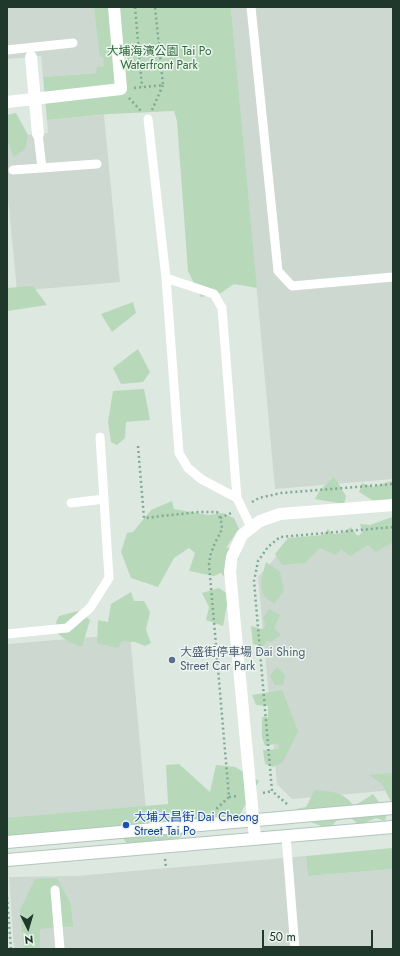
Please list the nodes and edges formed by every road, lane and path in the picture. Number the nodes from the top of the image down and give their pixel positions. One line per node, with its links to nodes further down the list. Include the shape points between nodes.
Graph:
1 (114, 7): 10 (street)
2 (135, 7): 9 (path)
3 (155, 7): 8 (path)
4 (251, 7): 18 (lane, via 278,271 292,286)
5 (73, 43): 7 (lane)
6 (7, 50): 7 (lane)
7 (30, 52): 11 (street)
8 (162, 85): 9 (path); 13 (path)
9 (142, 87): 10 (path)
10 (121, 89): 11 (street); 13 (path)
11 (34, 99): 12 (street); 14 (street)
12 (7, 102)
13 (148, 119): 19 (lane)
14 (38, 134): 16 (lane)
15 (97, 164): 16 (lane)
16 (42, 168): 17 (lane)
17 (13, 170)
18 (393, 277)
19 (166, 278): 23 (lane, via 179,453 188,468 201,479); 23 (lane, via 214,294 222,308)
20 (100, 437): 24 (lane)
21 (138, 446): 28 (path, via 144,518 199,512 217,512)
22 (393, 484): 27 (path, via 281,493 259,498)
23 (237, 498): 27 (lane)
24 (104, 499): 25 (lane); 31 (lane, via 109,578 90,608 67,628)
25 (71, 503)
26 (393, 505): 29 (street, via 280,514)
27 (242, 507): 28 (path); 29 (lane)
28 (220, 518): 34 (path, via 221,533 212,550 209,564 229,796)
29 (251, 527): 35 (street, via 242,535 236,546 230,572)
30 (393, 527): 32 (path, via 280,537 268,547 258,561 254,581 272,791 287,804)
31 (7, 634)
32 (294, 803)
33 (393, 808): 35 (street)
34 (214, 811)
35 (253, 821): 38 (street); 39 (street)
36 (393, 827): 37 (street)
37 (286, 836): 38 (street); 47 (lane)
38 (255, 838): 41 (street)
39 (7, 842)
40 (165, 859): 42 (path)
41 (7, 860)
42 (166, 868)
43 (55, 890): 46 (lane)
44 (7, 897): 45 (path)
45 (11, 949)
46 (60, 949)
47 (295, 949)

